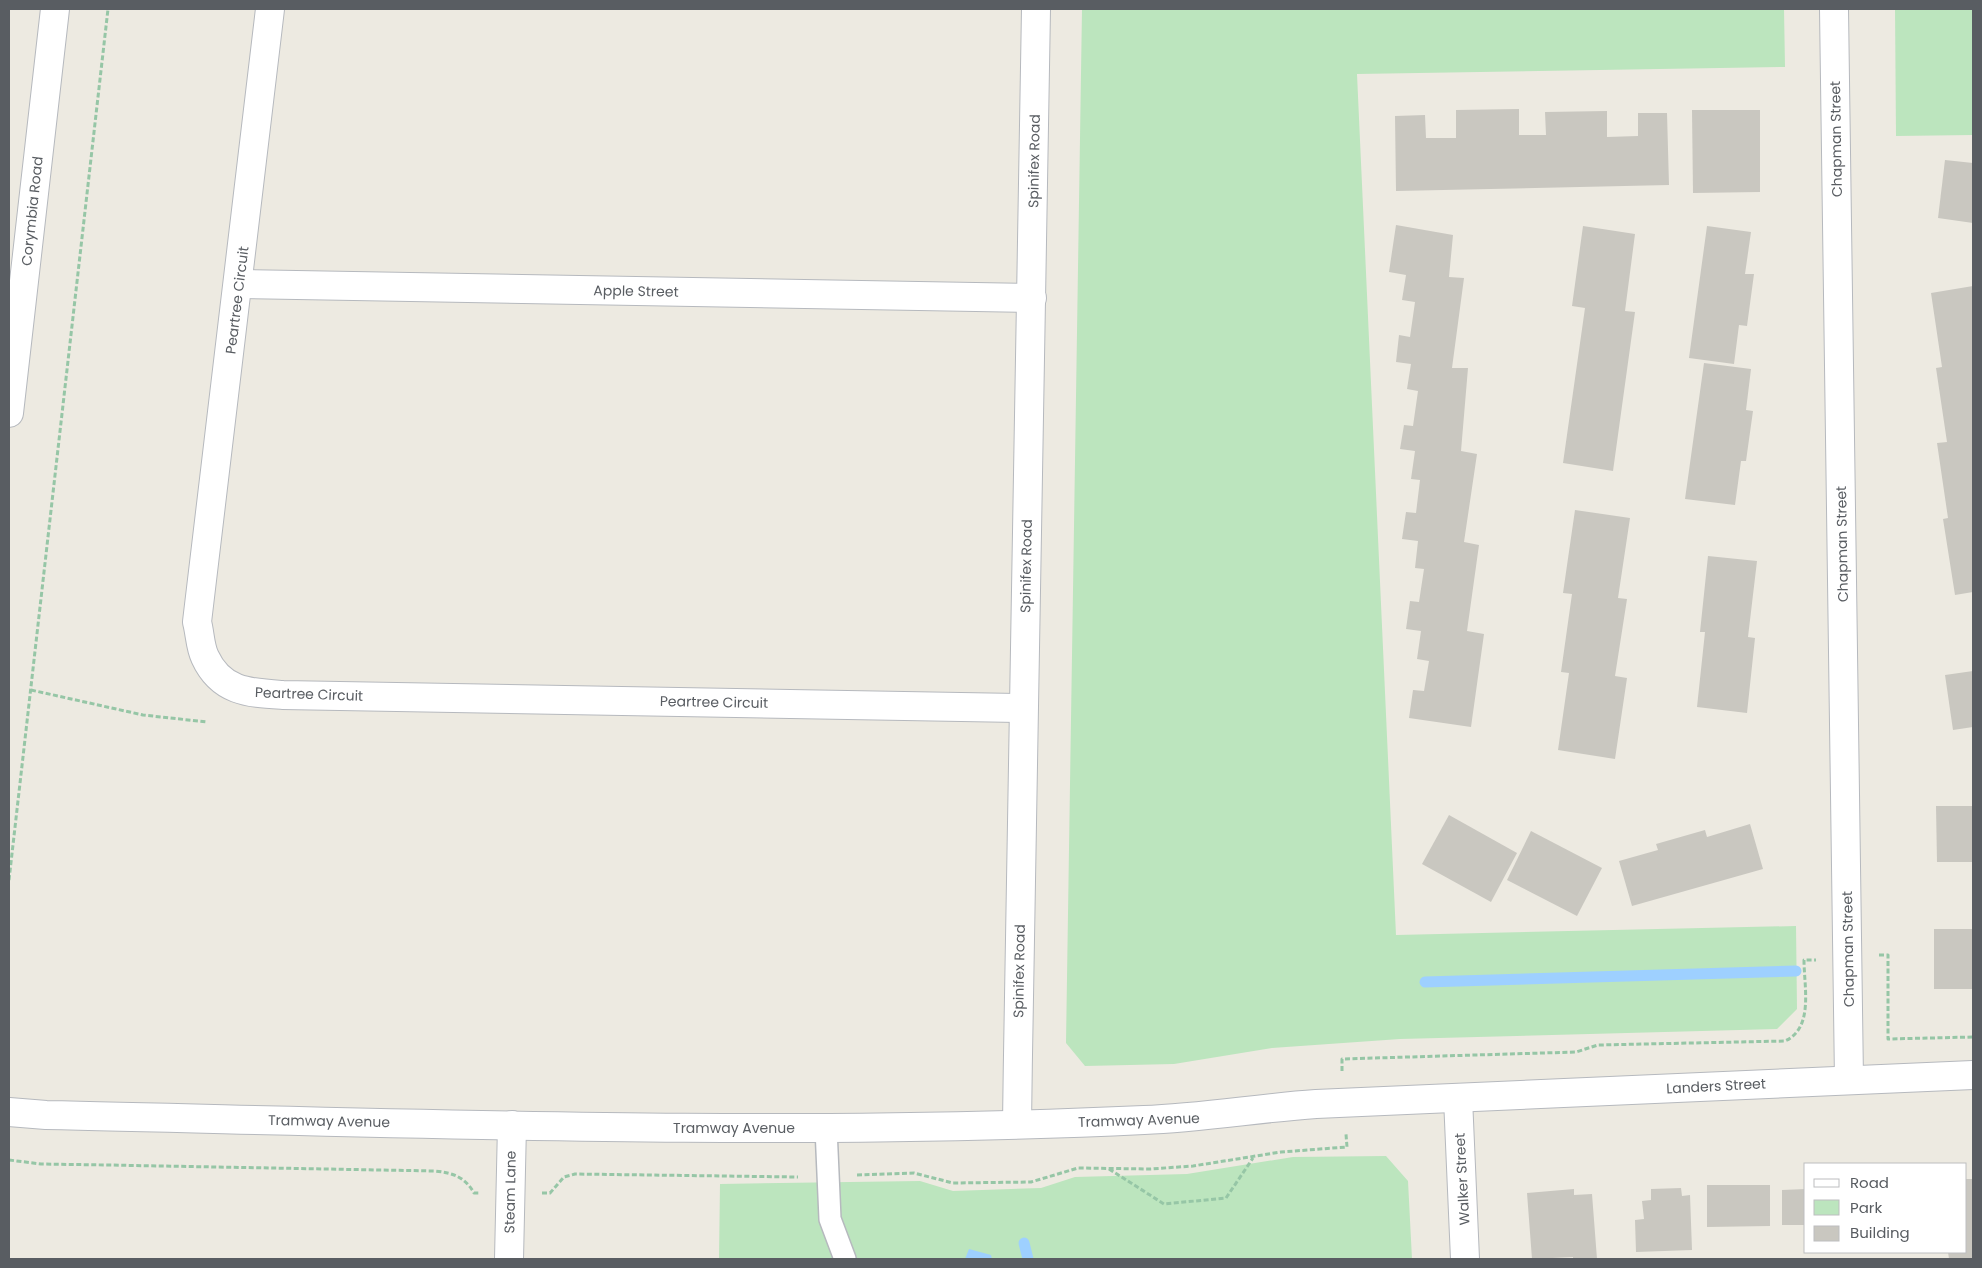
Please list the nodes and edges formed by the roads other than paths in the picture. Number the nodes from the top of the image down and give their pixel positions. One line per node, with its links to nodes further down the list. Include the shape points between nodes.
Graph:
1 (55, 9): 7 (street, Corymbia Road)
2 (270, 9): 5 (street, Peartree Circuit)
3 (1036, 9): 6 (street, Spinifex Road)
4 (1834, 9): 10 (street, Chapman Street)
5 (239, 284): 6 (street, Apple Street); 8 (street, Peartree Circuit, via 198,622 204,656 221,682 254,694 284,695)
6 (1032, 298): 8 (street, Spinifex Road)
7 (9, 413)
8 (1022, 708): 13 (street, Spinifex Road)
9 (1973, 1075): 10 (street, Landers Street)
10 (1850, 1080): 11 (street, Landers Street)
11 (1458, 1098): 13 (street, Tramway Avenue, via 1316,1104 1144,1120); 18 (street, Walker Street)
12 (9, 1112): 14 (street, Tramway Avenue)
13 (1017, 1124): 15 (street, Tramway Avenue)
14 (512, 1125): 15 (street, Tramway Avenue); 16 (street, Steam Lane)
15 (826, 1128): 17 (lane, via 830,1219)
16 (509, 1259)
17 (845, 1259)
18 (1465, 1259)

